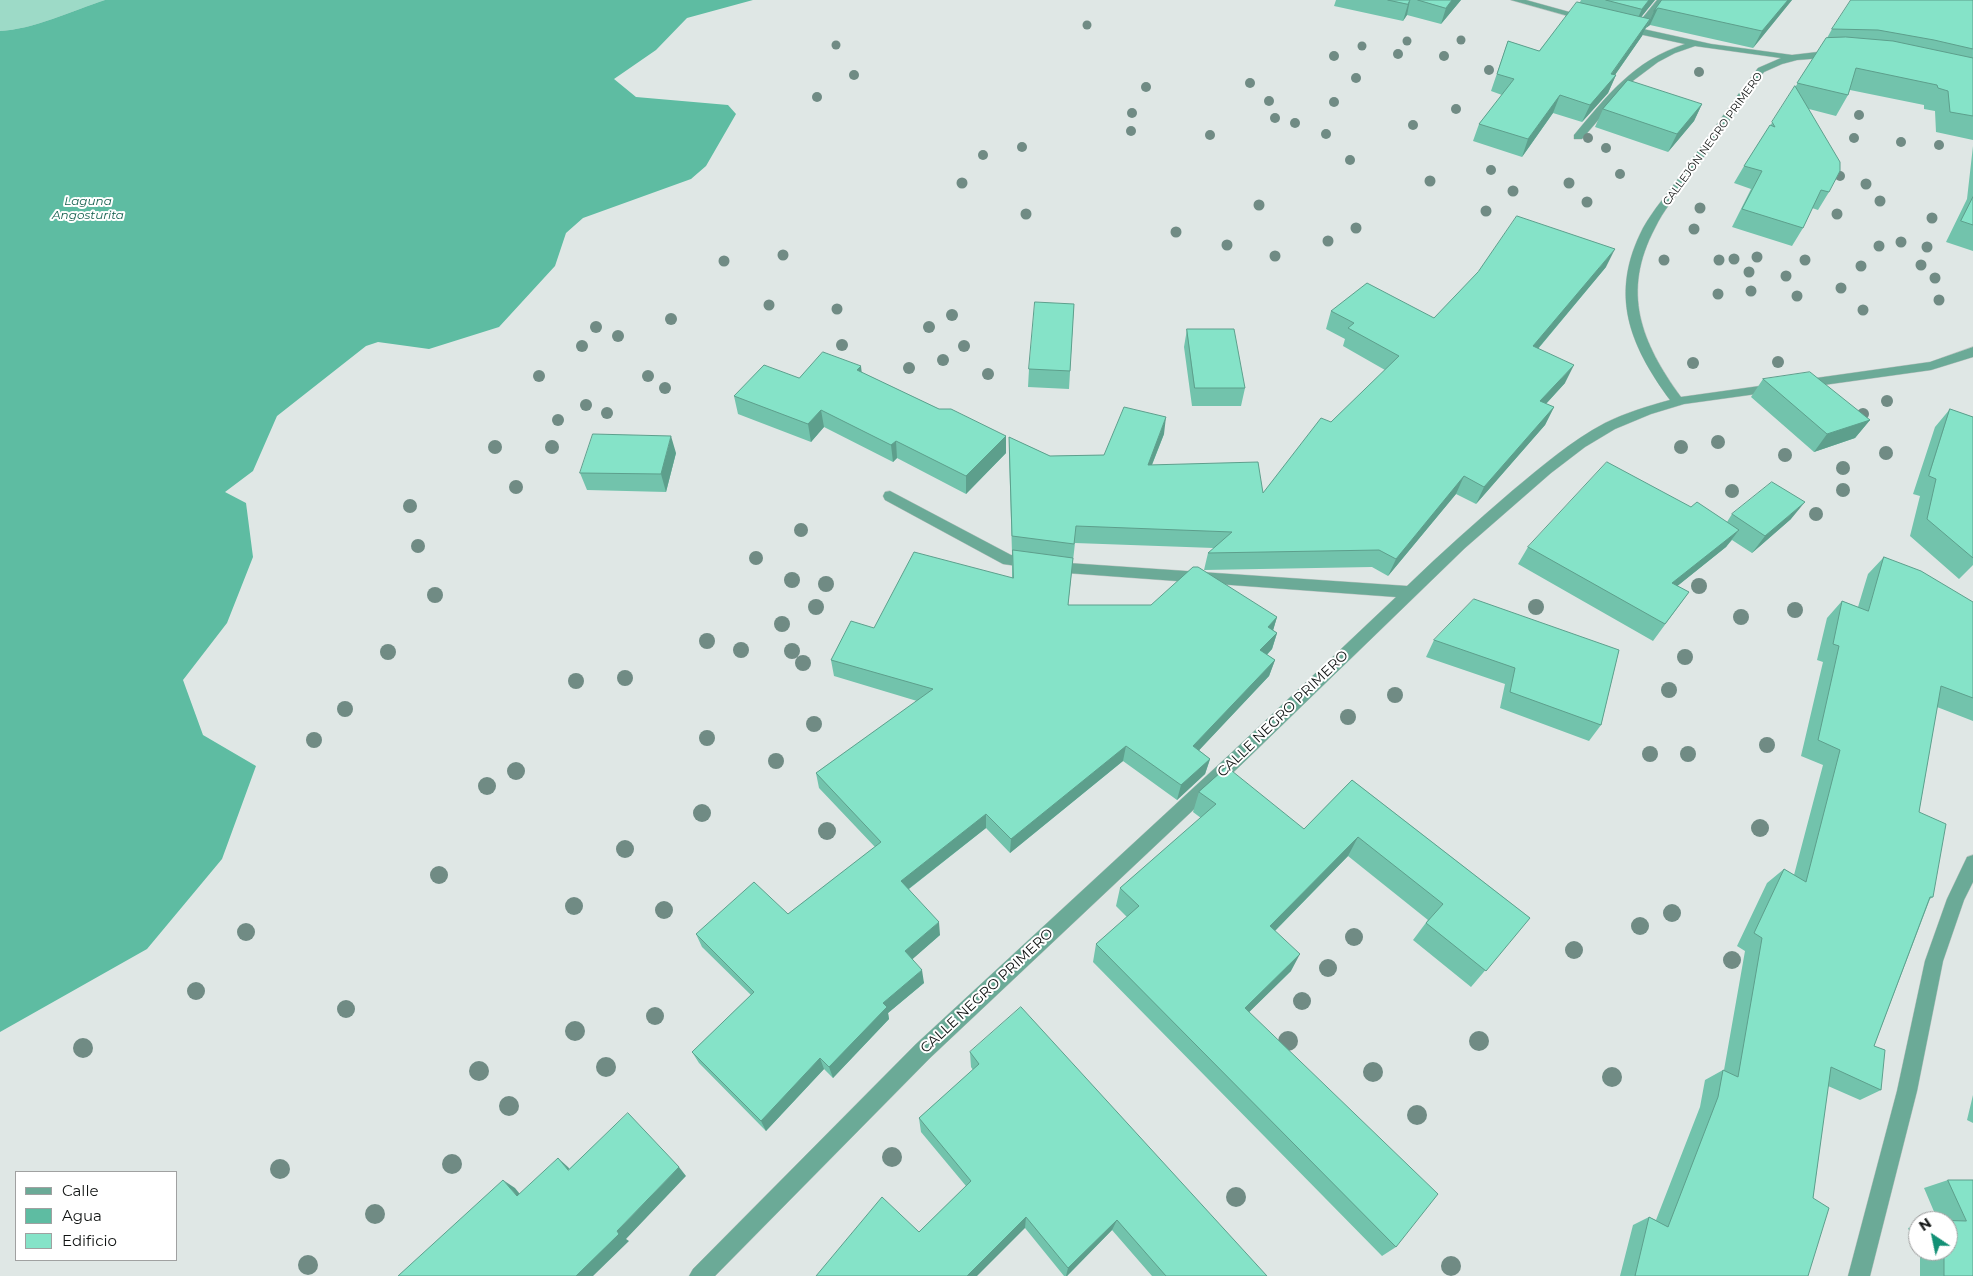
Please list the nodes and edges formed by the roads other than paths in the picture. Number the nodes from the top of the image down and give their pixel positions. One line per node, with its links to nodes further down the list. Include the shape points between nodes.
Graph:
1 (1515, 0): 3 (street)
2 (1662, 0): 5 (street)
3 (1597, 21)
4 (1615, 26): 5 (street)
5 (1637, 31): 6 (street)
6 (1695, 44): 8 (street); 9 (street, via 1674,49 1643,66 1624,83)
7 (1845, 54): 8 (street, CALLEJÓN NEGRO PRIMERO)
8 (1797, 56): 11 (street, CALLEJÓN NEGRO PRIMERO, via 1782,59 1761,70 1649,228 1634,264 1630,309 1644,350)
9 (1578, 138)
10 (1972, 354): 11 (street, CALLE NEGRO PRIMERO, via 1931,366)
11 (1678, 402): 13 (street, CALLE NEGRO PRIMERO, via 1619,422 1580,444 1468,538)
12 (890, 496): 13 (street, via 1008,560 1051,567)
13 (1411, 592): 15 (street, CALLE NEGRO PRIMERO, via 923,1051)
14 (1973, 863): 16 (street, via 1956,899 1934,962 1907,1091)
15 (700, 1276)
16 (1859, 1276)

